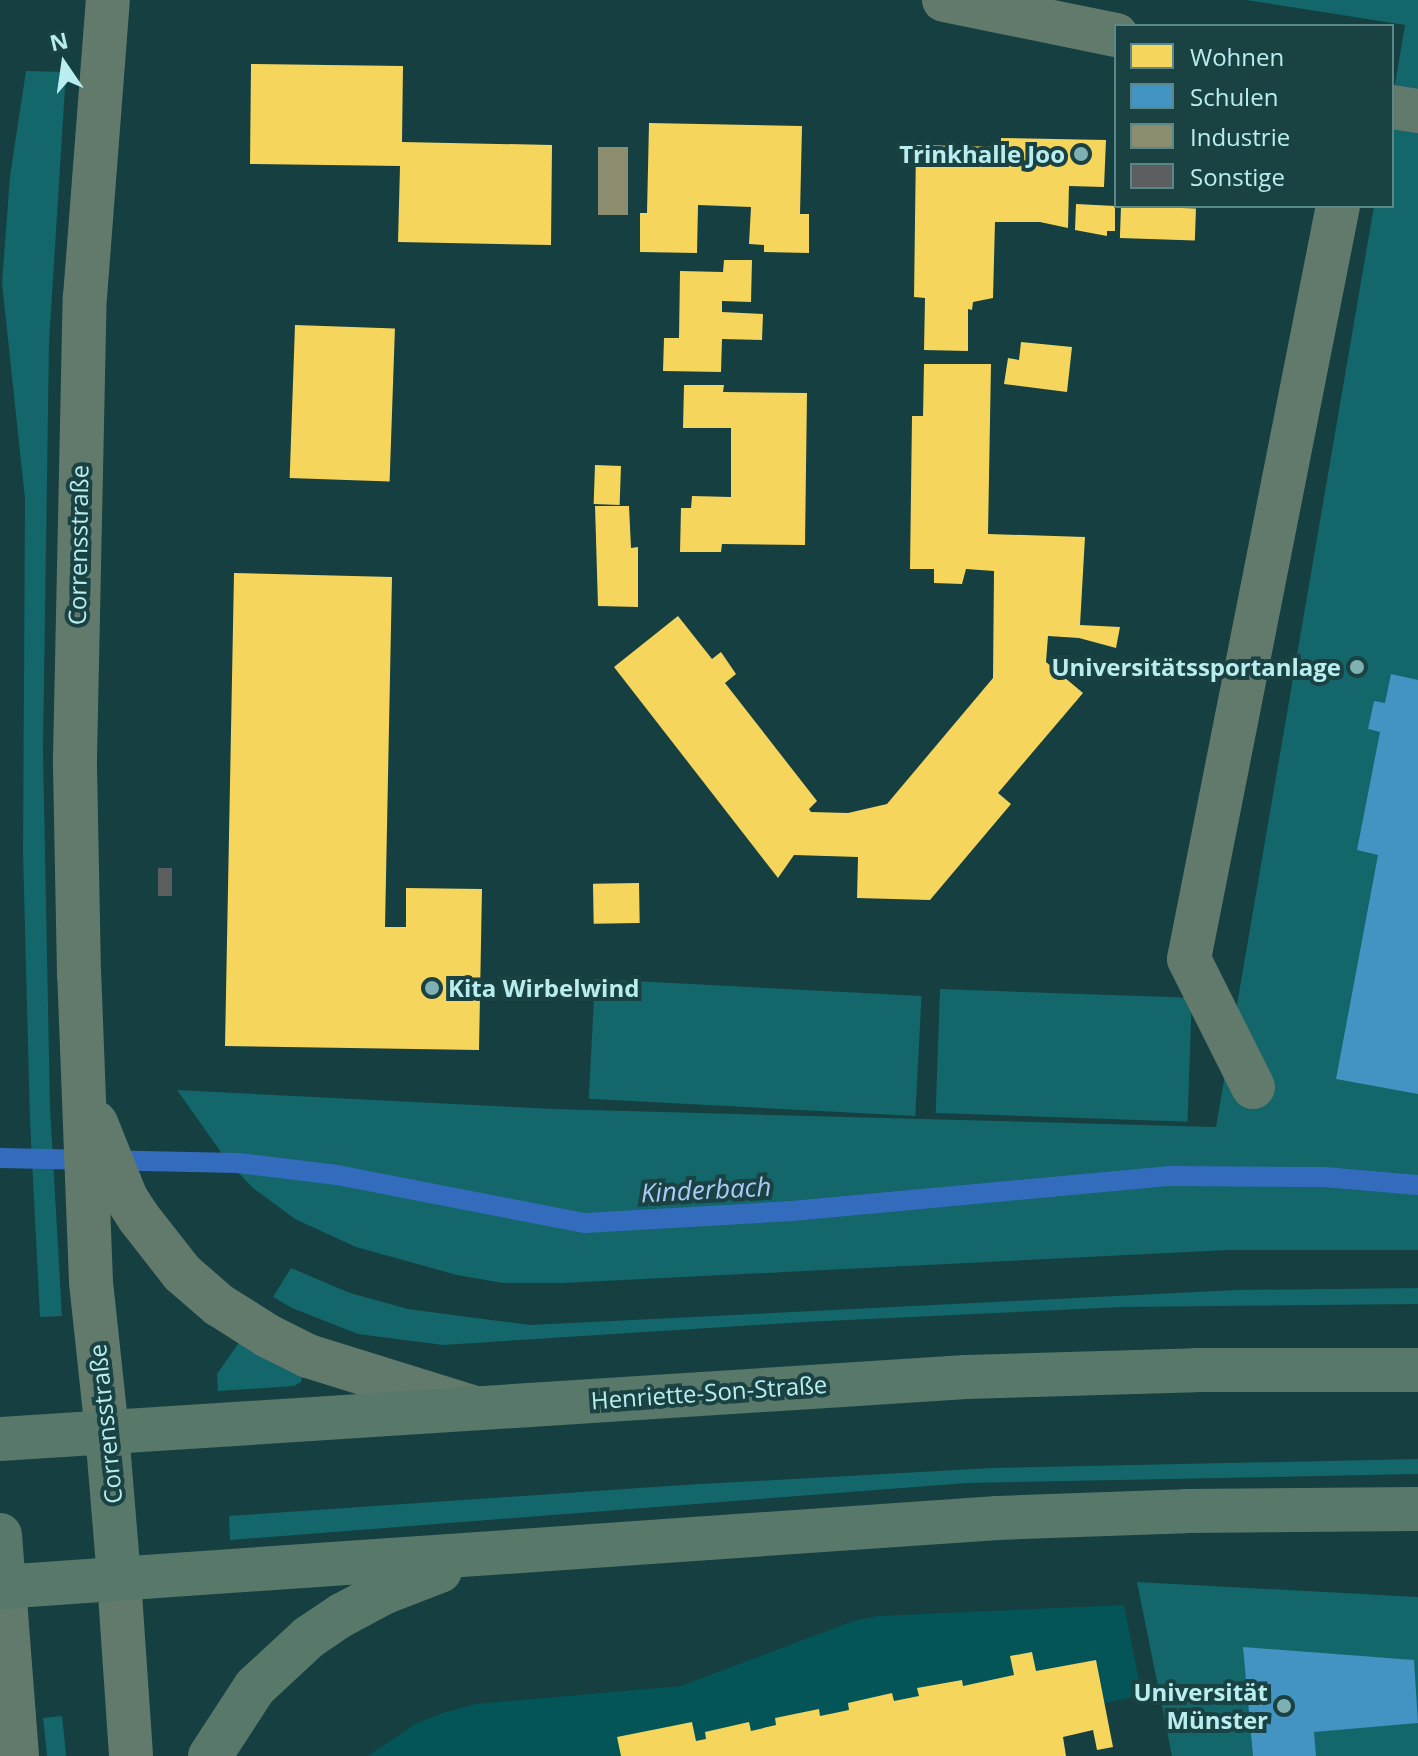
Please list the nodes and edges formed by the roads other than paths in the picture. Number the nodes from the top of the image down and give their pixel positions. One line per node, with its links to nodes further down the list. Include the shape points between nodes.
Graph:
1 (108, 0): 8 (street, Corrensstraße, via 86,267 78,500 76,860 89,1116)
2 (944, 0): 3 (street)
3 (1114, 35)
4 (1394, 107): 5 (street)
5 (1418, 111)
6 (1338, 208): 7 (street, via 1189,959)
7 (1253, 1087)
8 (109, 1204): 10 (street, via 219,1305 268,1336 336,1366); 11 (street, Corrensstraße, via 91,1282)
9 (1418, 1370): 10 (main road, Henriette-Son-Straße, via 966,1377)
10 (475, 1408): 11 (main road, Henriette-Son-Straße)
11 (107, 1432): 12 (main road, Henriette-Son-Straße); 16 (main road, Corrensstraße)
12 (0, 1439)
13 (1418, 1509): 15 (main road, via 998,1518)
14 (0, 1535): 17 (main road)
15 (480, 1556): 16 (main road); 20 (main road, via 383,1593 309,1637 255,1687)
16 (119, 1579): 17 (main road); 19 (street, Corrensstraße)
17 (2, 1587): 18 (street)
18 (17, 1756)
19 (131, 1756)
20 (210, 1756)

